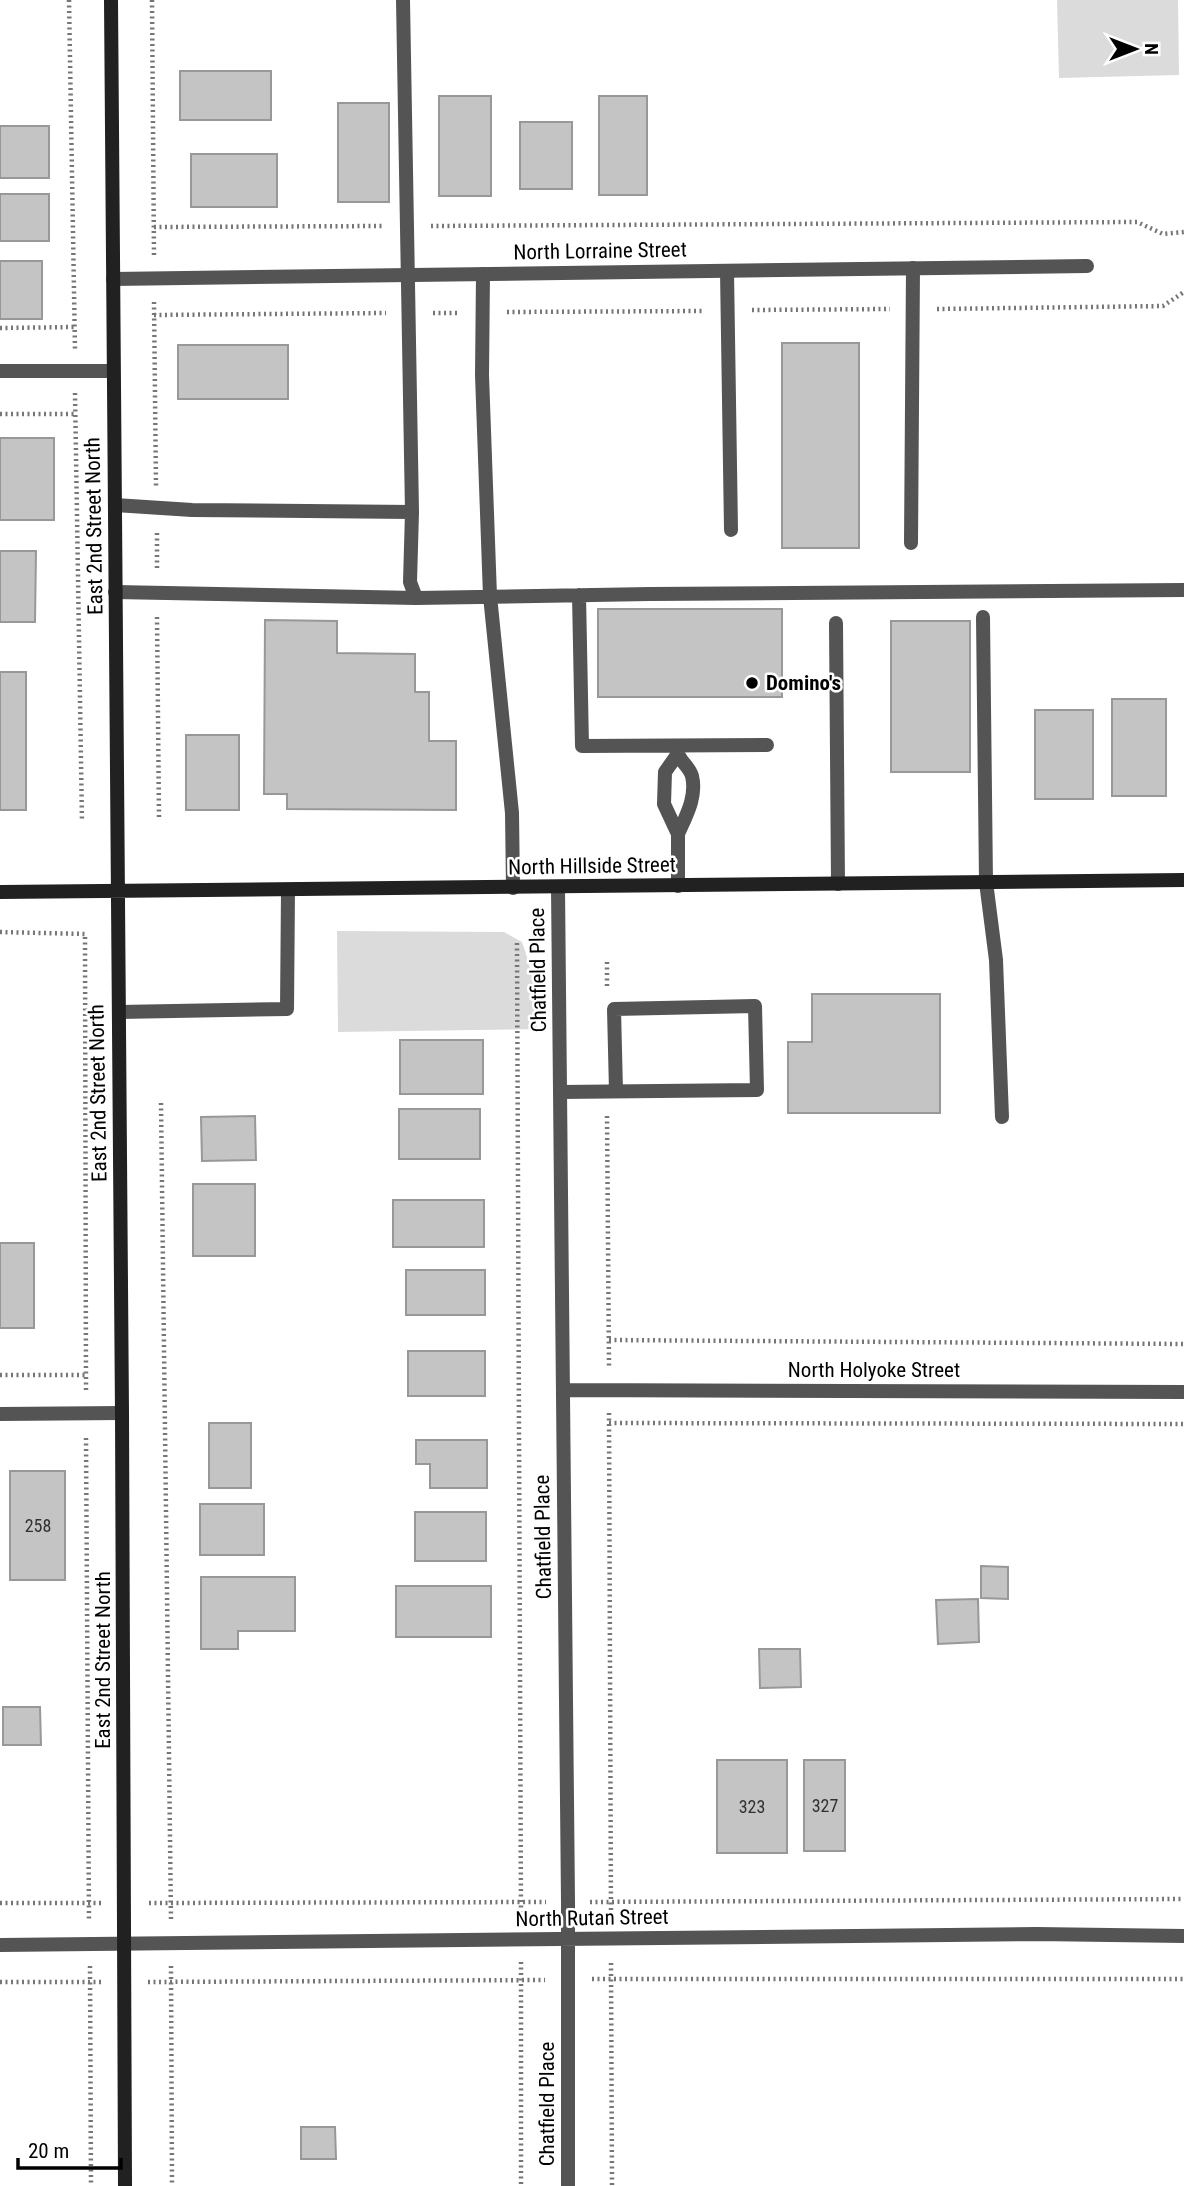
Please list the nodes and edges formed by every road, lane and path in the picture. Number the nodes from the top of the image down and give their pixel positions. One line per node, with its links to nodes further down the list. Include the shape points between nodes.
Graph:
1 (69, 0): 21 (path)
2 (111, 0): 13 (street, East 2nd Street North)
3 (152, 0): 6 (path)
4 (403, 0): 5 (street)
5 (406, 226): 6 (path); 7 (path, via 1138,222 1163,234); 12 (street)
6 (154, 227): 14 (path)
7 (1184, 232)
8 (1087, 265): 9 (street, North Lorraine Street)
9 (913, 268): 10 (street, North Lorraine Street); 16 (street)
10 (727, 271): 11 (street, North Lorraine Street); 17 (street)
11 (483, 274): 12 (street, North Lorraine Street); 19 (street)
12 (407, 275): 14 (street, North Lorraine Street); 18 (street)
13 (113, 279): 14 (street, North Lorraine Street); 24 (street, East 2nd Street North)
14 (154, 279): 20 (path)
15 (1184, 292): 16 (path, via 1163,306)
16 (913, 309): 17 (path); 32 (street)
17 (727, 310): 19 (path); 31 (street)
18 (408, 313): 19 (path); 20 (path); 30 (street)
19 (483, 313): 37 (street)
20 (154, 315): 29 (path)
21 (74, 327): 22 (path); 23 (path)
22 (0, 328)
23 (75, 371): 24 (street); 25 (street); 27 (path)
24 (113, 371): 28 (street, East 2nd Street North)
25 (0, 372)
26 (0, 414): 27 (path)
27 (76, 414): 44 (path)
28 (115, 505): 29 (street); 34 (street, East 2nd Street North)
29 (157, 508): 30 (street); 35 (path)
30 (412, 512): 38 (street, via 410,582)
31 (731, 530)
32 (911, 543)
33 (1184, 590): 36 (street)
34 (115, 592): 35 (street); 54 (street, East 2nd Street North)
35 (157, 593): 38 (street); 43 (path)
36 (579, 595): 37 (street); 42 (street, via 582,746)
37 (490, 596): 38 (street); 50 (street, via 512,813)
38 (416, 598)
39 (983, 617): 47 (street)
40 (836, 623): 48 (street)
41 (767, 745): 42 (street)
42 (677, 750): 45 (street, via 665,772 664,804); 45 (street, via 692,775 691,807)
43 (159, 817)
44 (82, 822)
45 (678, 834): 49 (street)
46 (1184, 880): 47 (street, North Hillside Street)
47 (986, 882): 48 (street, North Hillside Street); 63 (street, via 996,960)
48 (838, 884): 49 (street, North Hillside Street)
49 (678, 886): 51 (street, North Hillside Street)
50 (513, 888): 51 (street, North Hillside Street); 52 (street, North Hillside Street)
51 (558, 888): 61 (street, Chatfield Place)
52 (288, 890): 54 (street, North Hillside Street); 59 (street, via 287,1009)
53 (0, 891): 54 (street, North Hillside Street)
54 (117, 892): 59 (street, East 2nd Street North)
55 (0, 933): 67 (path, via 85,933)
56 (517, 943): 79 (path)
57 (607, 962): 58 (path)
58 (607, 1001)
59 (119, 1012): 72 (street, East 2nd Street North)
60 (612, 1091): 60 (street, via 757,1090 755,1006 614,1009); 61 (street); 64 (path)
61 (560, 1092): 68 (street, Chatfield Place)
62 (161, 1102): 82 (path)
63 (1002, 1117)
64 (608, 1340): 65 (path); 69 (path)
65 (1184, 1344)
66 (0, 1375): 67 (path)
67 (86, 1375): 71 (path)
68 (563, 1390): 69 (street, North Holyoke Street); 77 (street, Chatfield Place)
69 (608, 1390): 70 (street, North Holyoke Street); 74 (path)
70 (1184, 1392)
71 (86, 1413): 72 (street); 73 (street); 80 (path)
72 (122, 1413): 81 (street, East 2nd Street North)
73 (0, 1414)
74 (608, 1423): 75 (path); 78 (path)
75 (1184, 1424)
76 (1184, 1936): 78 (street, North Rutan Street)
77 (568, 1939): 78 (street, North Rutan Street); 79 (street, North Rutan Street); 88 (street, Chatfield Place)
78 (611, 1939): 89 (path)
79 (521, 1940): 82 (street, North Rutan Street); 87 (path)
80 (89, 1944): 81 (street, North Rutan Street); 83 (street, North Rutan Street); 84 (path)
81 (125, 1944): 82 (street, North Rutan Street); 85 (street, East 2nd Street North)
82 (171, 1944): 86 (path)
83 (0, 1945)
84 (91, 2186)
85 (125, 2186)
86 (172, 2186)
87 (521, 2186)
88 (568, 2186)
89 (612, 2186)

